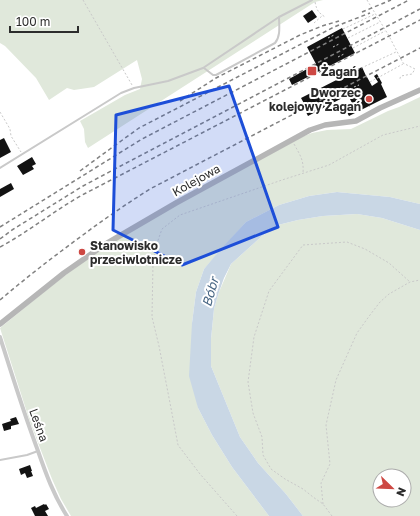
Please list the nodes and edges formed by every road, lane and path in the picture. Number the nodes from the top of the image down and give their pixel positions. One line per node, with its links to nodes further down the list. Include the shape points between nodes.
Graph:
1 (83, 0): 29 (path)
2 (312, 0): 7 (lane)
3 (315, 0): 6 (path, via 316,9)
4 (367, 0): 5 (path)
5 (376, 13): 9 (path); 11 (path)
6 (322, 15): 8 (path); 10 (path)
7 (279, 17): 23 (lane); 23 (lane, via 278,40 275,43 216,75 210,74)
8 (325, 17)
9 (380, 22): 12 (path); 15 (path)
10 (314, 23)
11 (343, 30)
12 (385, 31): 18 (path); 19 (path)
13 (334, 35): 14 (path)
14 (328, 38)
15 (348, 38)
16 (338, 44): 17 (path)
17 (333, 47)
18 (353, 48)
19 (397, 51): 22 (path); 24 (path, via 346,75 347,78)
20 (344, 54): 21 (path)
21 (338, 57)
22 (404, 64): 25 (path, via 414,70 412,74 401,76); 26 (path)
23 (204, 68): 29 (lane, via 168,81)
24 (354, 74)
25 (400, 80)
26 (370, 82)
27 (359, 85): 28 (path)
28 (354, 87)
29 (134, 88): 34 (lane, via 121,93)
30 (420, 90): 39 (street, Kolejowa, via 356,121 325,125 310,130 176,203 104,245)
31 (0, 112): 34 (path)
32 (420, 126): 36 (path, via 383,135 329,165)
33 (293, 141): 36 (path, via 302,158)
34 (22, 154): 35 (lane)
35 (0, 168)
36 (302, 173): 45 (path, via 180,215 162,229 155,252 152,317 178,445)
37 (420, 280): 38 (path)
38 (410, 282): 43 (path, via 389,294 370,315 357,333 336,380 326,425 330,464 321,483); 43 (path, via 389,263 347,242 303,245 269,290 254,337 248,382 253,413 262,437 262,455 271,469)
39 (0, 324)
40 (0, 337): 41 (street, Leśna)
41 (38, 451): 42 (lane); 44 (street, Leśna, via 55,496)
42 (0, 460)
43 (323, 504): 46 (path)
44 (67, 516)
45 (237, 516)
46 (332, 516)

